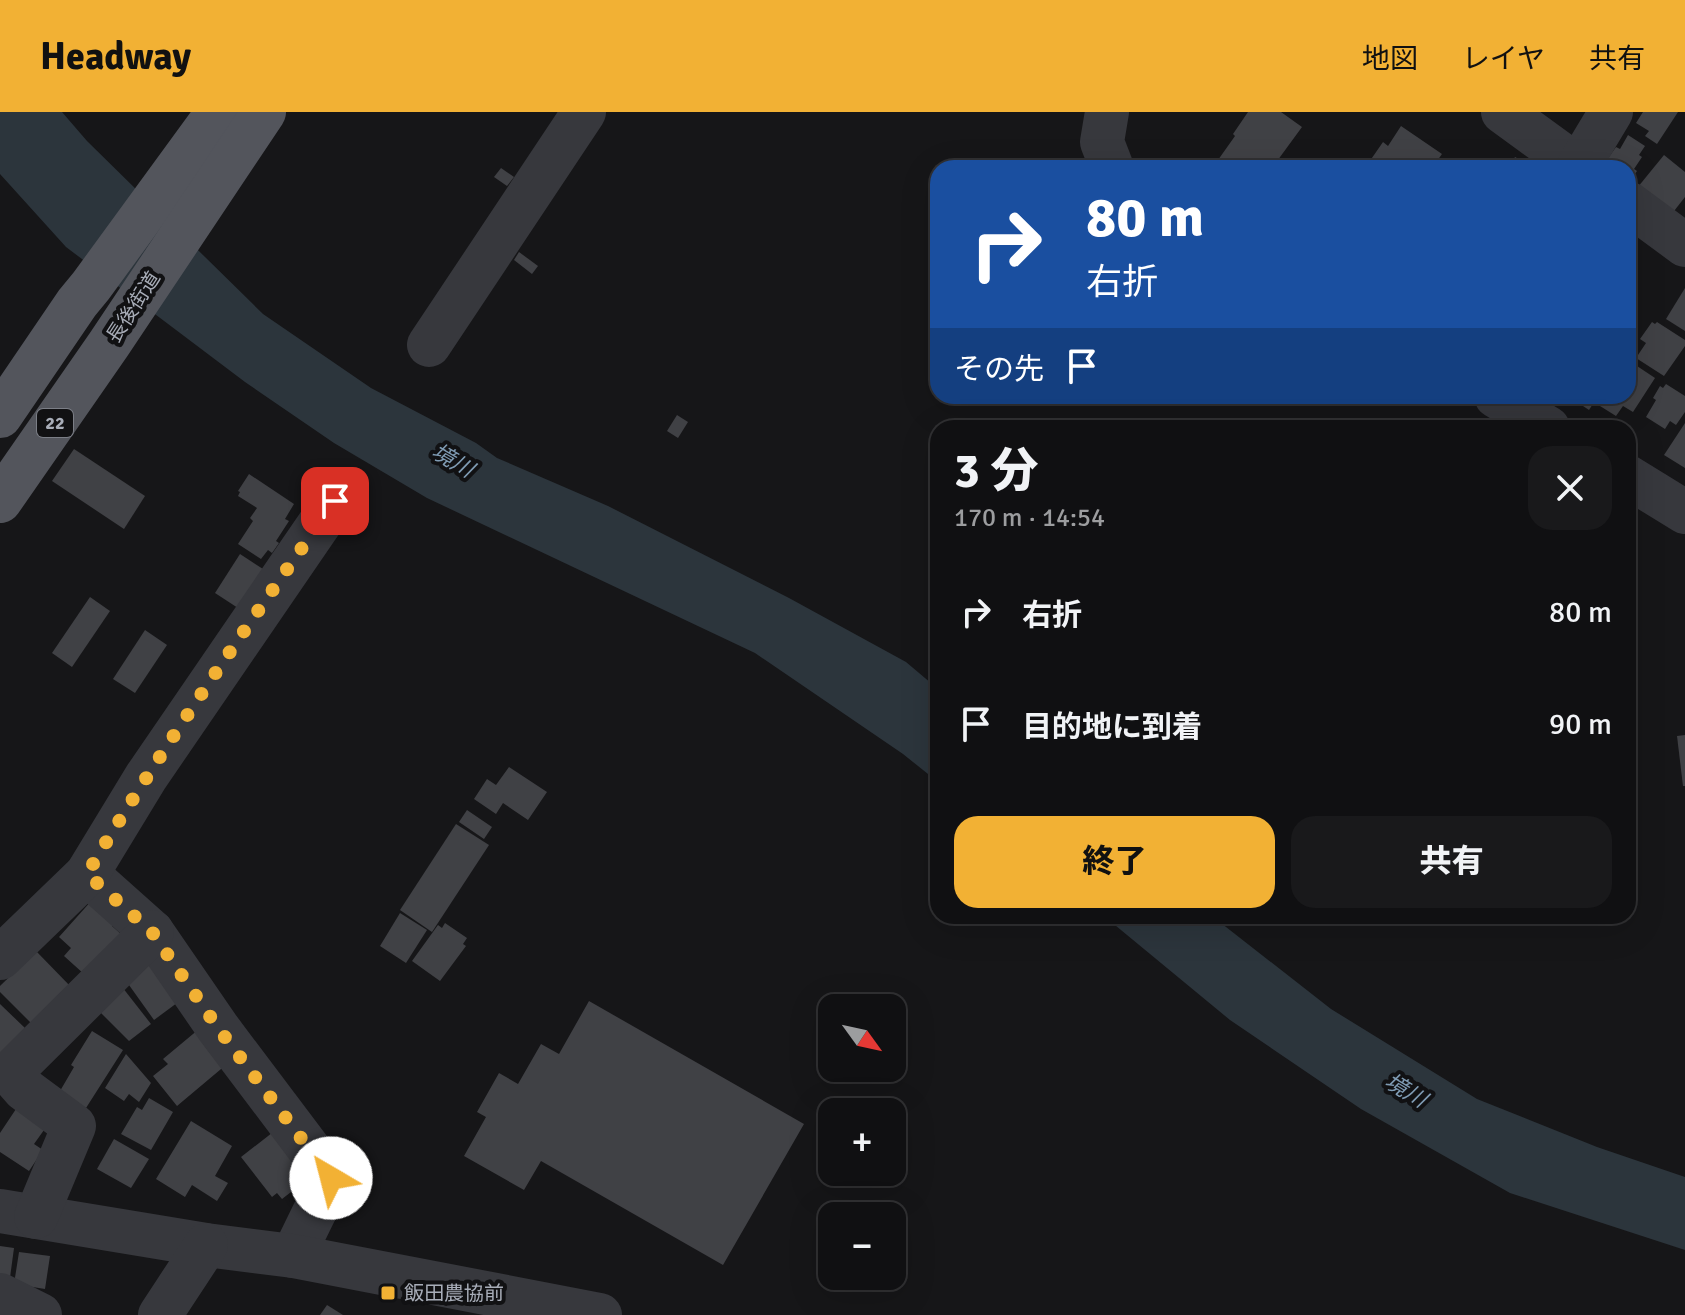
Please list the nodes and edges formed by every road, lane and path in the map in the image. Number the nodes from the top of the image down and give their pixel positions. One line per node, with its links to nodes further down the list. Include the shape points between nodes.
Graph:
1 (218, 112): 10 (main road, 長後街道 / 22)
2 (264, 112): 10 (main road, 長後街道 / 22)
3 (584, 112): 13 (street)
4 (1107, 112): 7 (street, via 1102,142)
5 (1503, 112): 8 (street)
6 (1611, 112): 9 (street)
7 (1107, 160)
8 (1568, 160)
9 (1584, 160)
10 (197, 174): 15 (main road, 長後街道 / 22, via 77,303); 18 (main road, 長後街道 / 22, via 119,329)
11 (1636, 209): 12 (street)
12 (1685, 245)
13 (429, 345)
14 (1509, 404): 16 (street)
15 (0, 416)
16 (1535, 420)
17 (1636, 482): 20 (street)
18 (0, 501)
19 (335, 501): 21 (street, via 146,777)
20 (1685, 512)
21 (87, 874): 22 (street); 23 (street)
22 (152, 932): 24 (street, via 10,1073 74,1126); 26 (street, via 331,1178)
23 (0, 958)
24 (18, 1214): 25 (street)
25 (206, 1245): 26 (street); 30 (street)
26 (293, 1256): 28 (street)
27 (0, 1295): 29 (street)
28 (592, 1314)
29 (40, 1315)
30 (160, 1315)

